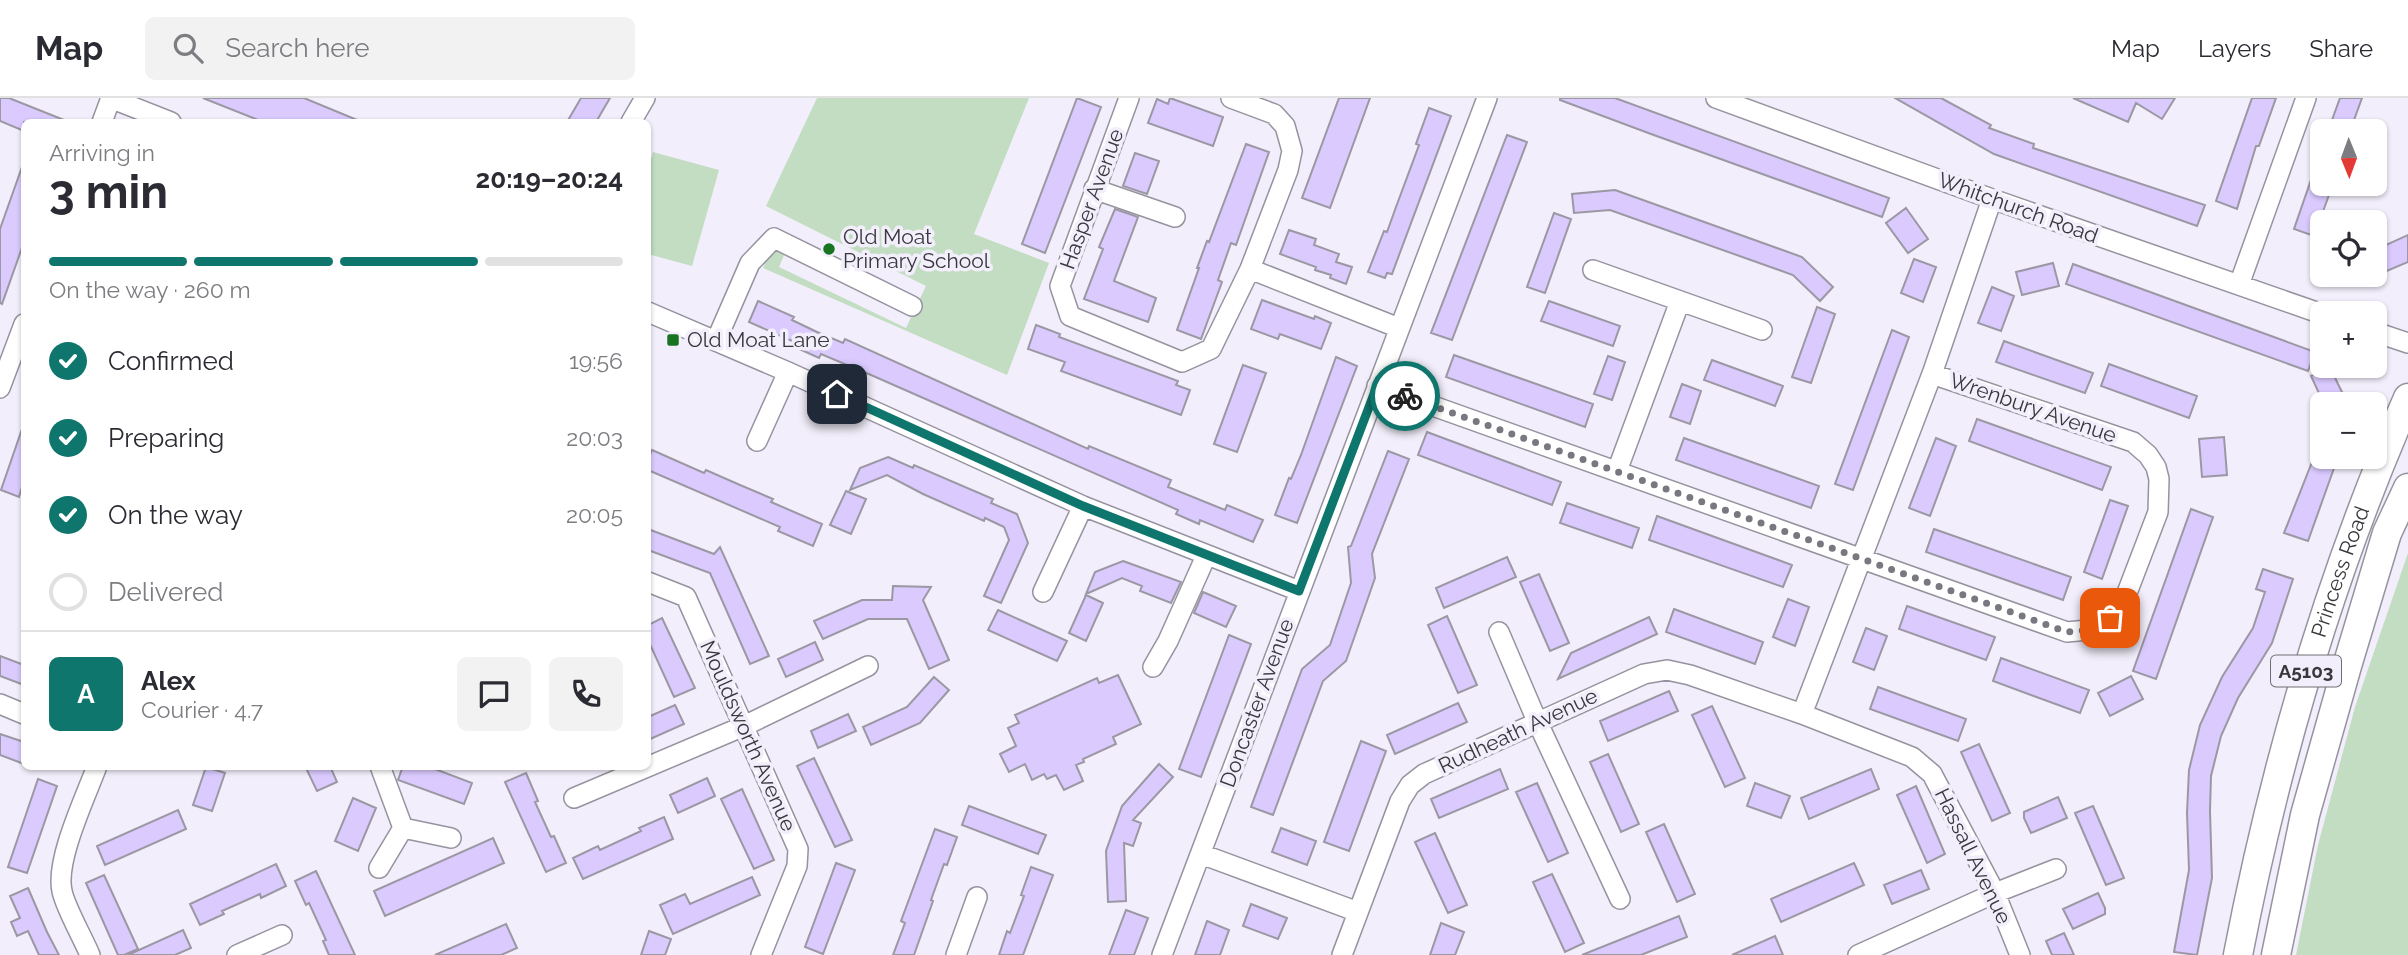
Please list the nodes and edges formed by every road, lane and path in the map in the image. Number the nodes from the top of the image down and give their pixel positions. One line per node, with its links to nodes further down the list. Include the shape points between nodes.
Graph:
1 (111, 98): 8 (street); 9 (street)
2 (645, 98): 10 (street)
3 (1129, 98): 11 (street, Hasper Avenue)
4 (1231, 98): 14 (street, Hasper Avenue, via 1274,114 1285,126 1292,151)
5 (1487, 98): 21 (street, Doncaster Avenue)
6 (1716, 98): 12 (street, Whitchurch Road)
7 (2306, 98): 16 (street)
8 (103, 119)
9 (164, 119)
10 (633, 119)
11 (1094, 189): 13 (street); 14 (street, Hasper Avenue, via 1060,286 1070,316 1182,362 1211,349)
12 (1993, 199): 16 (street, Whitchurch Road); 28 (street)
13 (1175, 217)
14 (1250, 269): 21 (street)
15 (1593, 270): 17 (street)
16 (2239, 285): 19 (street, Whitchurch Road)
17 (1680, 301): 22 (street); 33 (street)
18 (912, 306): 25 (street, via 774,238 750,263)
19 (2310, 310)
20 (651, 313): 25 (street)
21 (1399, 328): 29 (street, Doncaster Avenue)
22 (1762, 330)
23 (21, 332): 30 (street)
24 (2387, 336): 26 (street)
25 (716, 341): 27 (street)
26 (2408, 343)
27 (788, 372): 32 (street); 35 (street)
28 (1932, 374): 37 (street); 37 (street, Wrenbury Avenue, via 2133,442 2156,467 2158,512 2122,606 2098,629 2067,632)
29 (1377, 386): 33 (street, Wrenbury Avenue); 39 (street, Doncaster Avenue)
30 (0, 388)
31 (2408, 398): 72 (highway, Princess Road / A5103, via 2357,521 2311,654 2269,807)
32 (757, 442)
33 (1618, 471): 37 (street, Wrenbury Avenue)
34 (2408, 488): 73 (highway, Princess Road / A5103, via 2387,533 2347,666 2305,815)
35 (1083, 506): 36 (street); 40 (street)
36 (1206, 556): 39 (street); 43 (street)
37 (1862, 558): 46 (street)
38 (651, 583): 48 (street, Mouldsworth Avenue, via 686,597)
39 (1299, 591): 56 (street, Doncaster Avenue)
40 (1043, 592)
41 (1499, 632): 47 (street)
42 (868, 666): 48 (street)
43 (1153, 667)
44 (0, 705): 45 (street)
45 (21, 713)
46 (1802, 714): 47 (street, Rudheath Avenue, via 1667,670 1644,674); 59 (street, Hassall Avenue, via 1912,757 1932,774)
47 (1537, 721): 61 (street); 62 (street, Rudheath Avenue, via 1424,774 1410,785)
48 (744, 726): 49 (street); 66 (street, Mouldsworth Avenue, via 798,849 797,866)
49 (651, 765)
50 (95, 770): 64 (street, via 65,851 61,890)
51 (381, 770): 54 (street)
52 (640, 770): 53 (street)
53 (574, 798)
54 (403, 828): 55 (street); 57 (street)
55 (451, 838)
56 (1201, 854): 62 (street); 68 (street, Doncaster Avenue)
57 (379, 868)
58 (2056, 869): 59 (street)
59 (1995, 893): 70 (street); 71 (street, Hassall Avenue)
60 (977, 897): 67 (street)
61 (1620, 899)
62 (1358, 912): 69 (street, Rudheath Avenue)
63 (282, 935): 65 (street)
64 (90, 955)
65 (237, 955)
66 (761, 955)
67 (956, 955)
68 (1161, 955)
69 (1342, 955)
70 (1858, 955)
71 (2020, 955)
72 (2238, 955)
73 (2276, 955)

